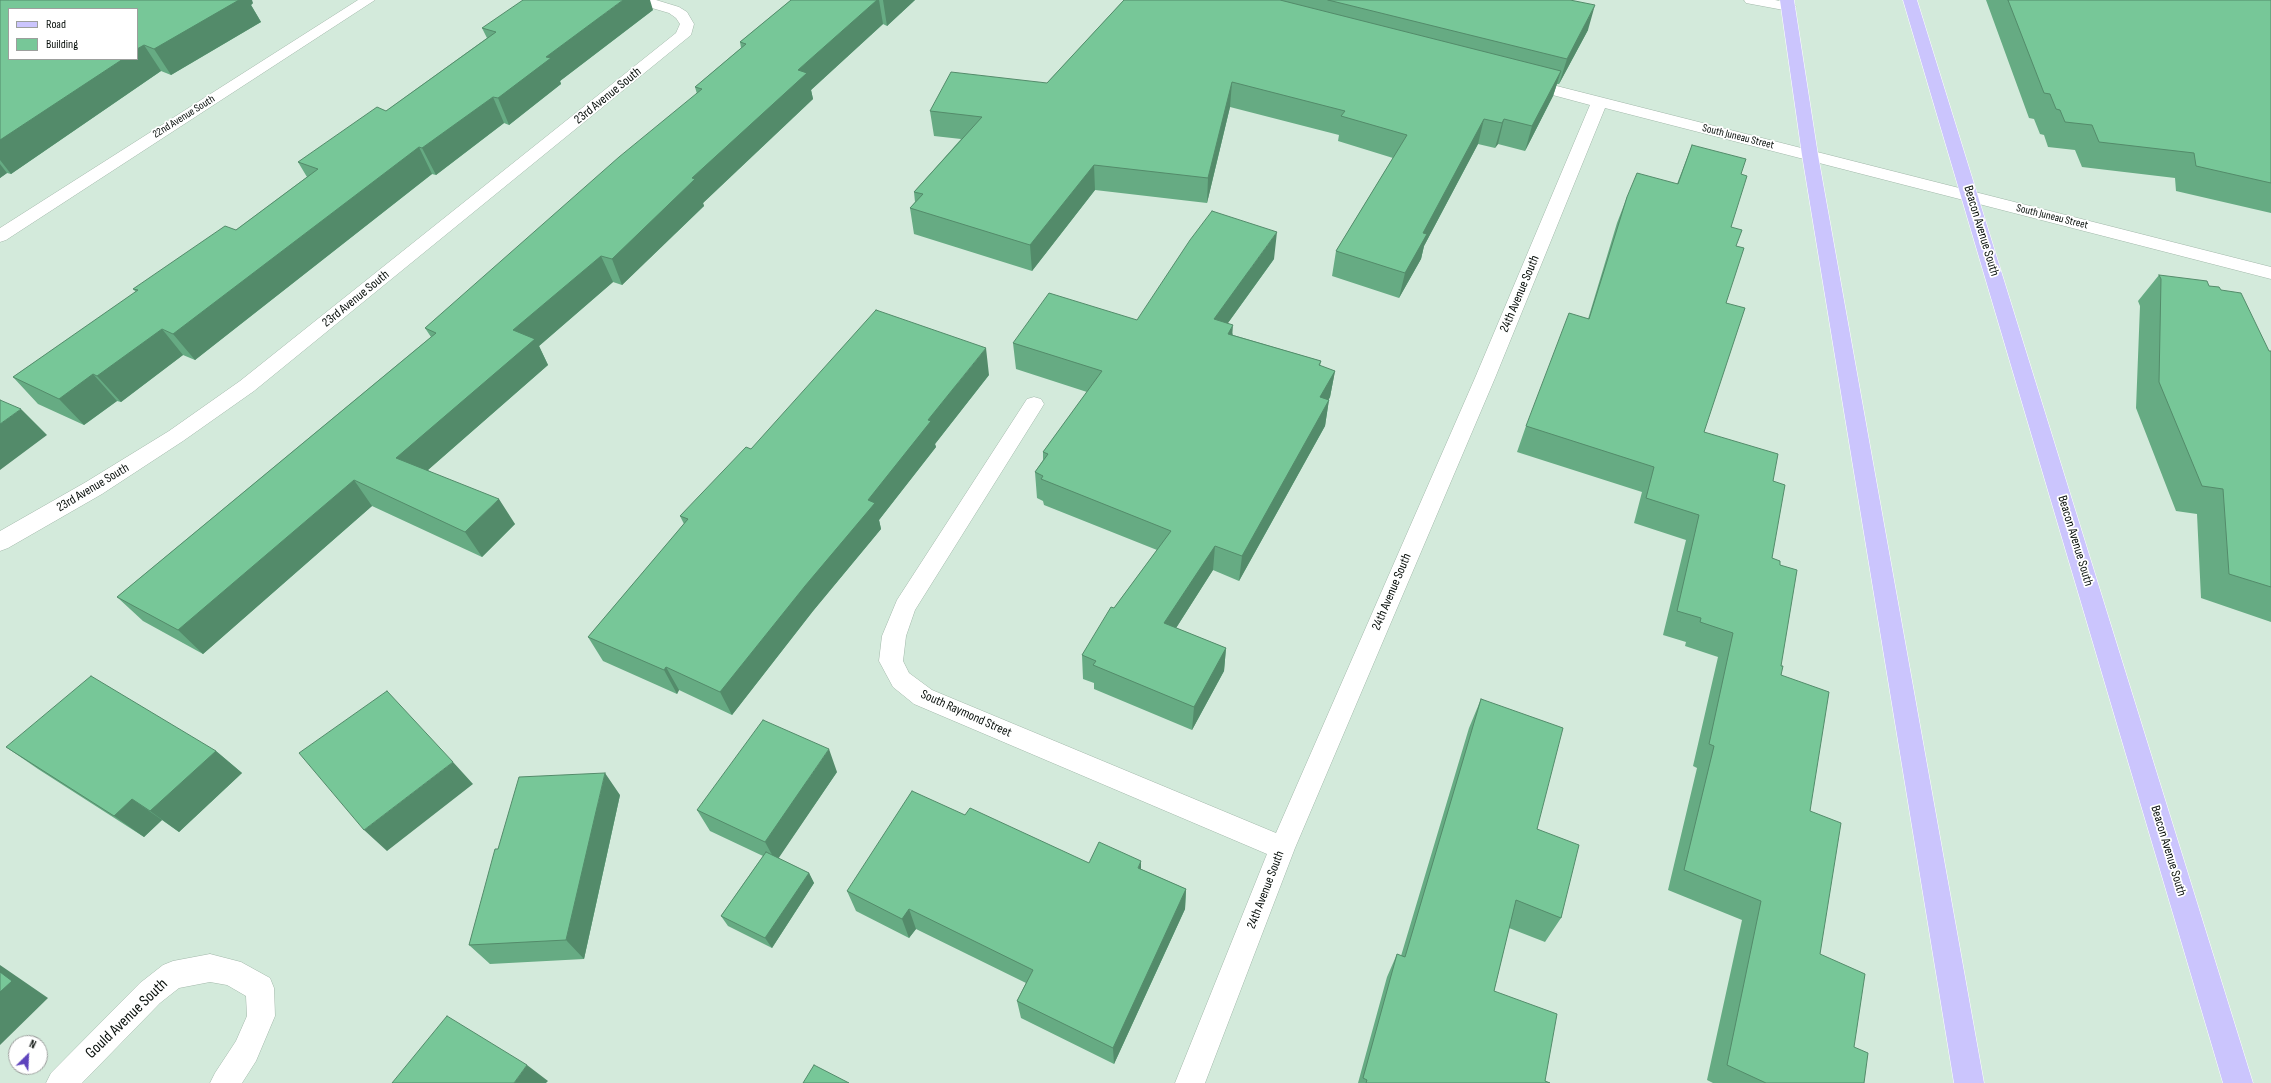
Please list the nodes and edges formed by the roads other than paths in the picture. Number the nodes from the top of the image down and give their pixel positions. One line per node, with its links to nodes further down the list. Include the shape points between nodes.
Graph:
1 (368, 0): 10 (street, 22nd Avenue South)
2 (640, 0): 13 (street, 23rd Avenue South, via 674,10 682,15 686,24 683,35 247,386 107,480)
3 (1751, 0): 5 (street)
4 (1910, 0): 9 (main road, Beacon Avenue South)
5 (1788, 4): 8 (main road)
6 (1506, 78): 7 (street, South Juneau Street)
7 (1599, 103): 8 (street, South Juneau Street); 14 (street, 24th Avenue South, via 1485,378)
8 (1810, 156): 9 (street, South Juneau Street); 18 (main road)
9 (1971, 197): 11 (street, South Juneau Street); 19 (main road, Beacon Avenue South)
10 (0, 236)
11 (2271, 273)
12 (1034, 404): 14 (street, South Raymond Street, via 905,607 894,636 891,661 901,680 923,697)
13 (0, 542)
14 (1282, 848): 17 (street, 24th Avenue South)
15 (61, 1083): 16 (street, Gould Avenue South, via 150,992 173,975 210,968 231,972 260,988 261,1016 246,1051)
16 (225, 1083)
17 (1190, 1083)
18 (1969, 1083)
19 (2238, 1083)

